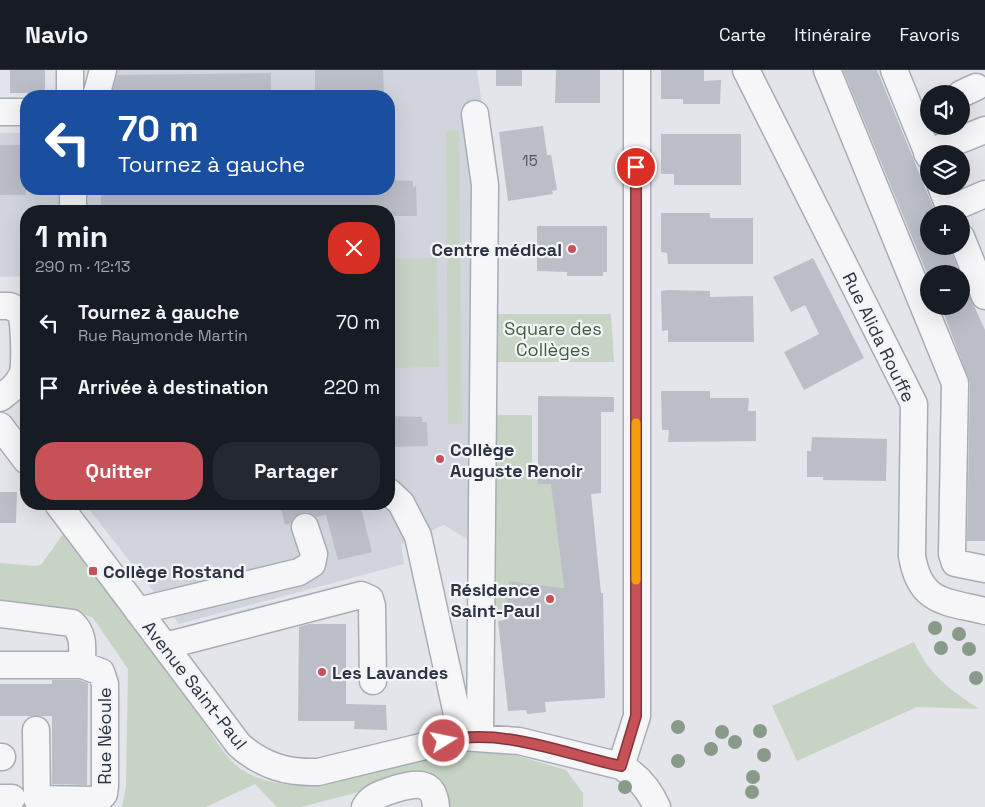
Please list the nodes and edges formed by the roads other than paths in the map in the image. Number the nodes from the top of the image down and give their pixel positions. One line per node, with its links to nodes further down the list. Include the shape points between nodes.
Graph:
1 (70, 70): 7 (street)
2 (103, 70): 8 (street)
3 (637, 70): 38 (street, via 636,716)
4 (746, 70): 30 (street, Rue Alida Rouffe, via 914,404 912,556 916,576 928,594)
5 (827, 70): 28 (street, via 955,383 952,554 955,563)
6 (898, 71): 11 (street)
7 (70, 90)
8 (98, 90)
9 (0, 112): 10 (street)
10 (20, 112)
11 (920, 112)
12 (475, 114): 37 (street, via 485,185)
13 (985, 130): 14 (street)
14 (949, 145)
15 (985, 194): 16 (street)
16 (948, 203)
17 (971, 244): 18 (street)
18 (985, 296)
19 (0, 306): 20 (street, via 10,306)
20 (20, 311)
21 (20, 379): 22 (street, via 14,388)
22 (0, 398)
23 (3, 432): 24 (street)
24 (20, 453)
25 (395, 498): 37 (street, via 418,536)
26 (62, 510): 29 (street, Avenue Saint-Paul)
27 (305, 527): 29 (street, via 314,554 312,564 300,572)
28 (985, 569)
29 (138, 611): 32 (street, Avenue Saint-Paul)
30 (985, 612)
31 (0, 614): 34 (street, via 72,623 82,638)
32 (165, 646): 35 (street, via 361,595 370,599 372,606); 37 (street, Avenue Saint-Paul, via 239,745 253,757 283,770 318,772)
33 (0, 665): 34 (street, Rue Néoule)
34 (82, 665): 36 (street, Rue Néoule, via 101,672 105,684 105,786 104,794 98,800 37,799)
35 (373, 681)
36 (36, 730)
37 (471, 737): 38 (street, Avenue Saint-Paul, via 519,741)
38 (621, 766): 41 (street, Avenue Saint-Paul, via 634,773)
39 (365, 807): 40 (street, via 377,795 412,784 422,784 430,790)
40 (436, 807)
41 (657, 807)

